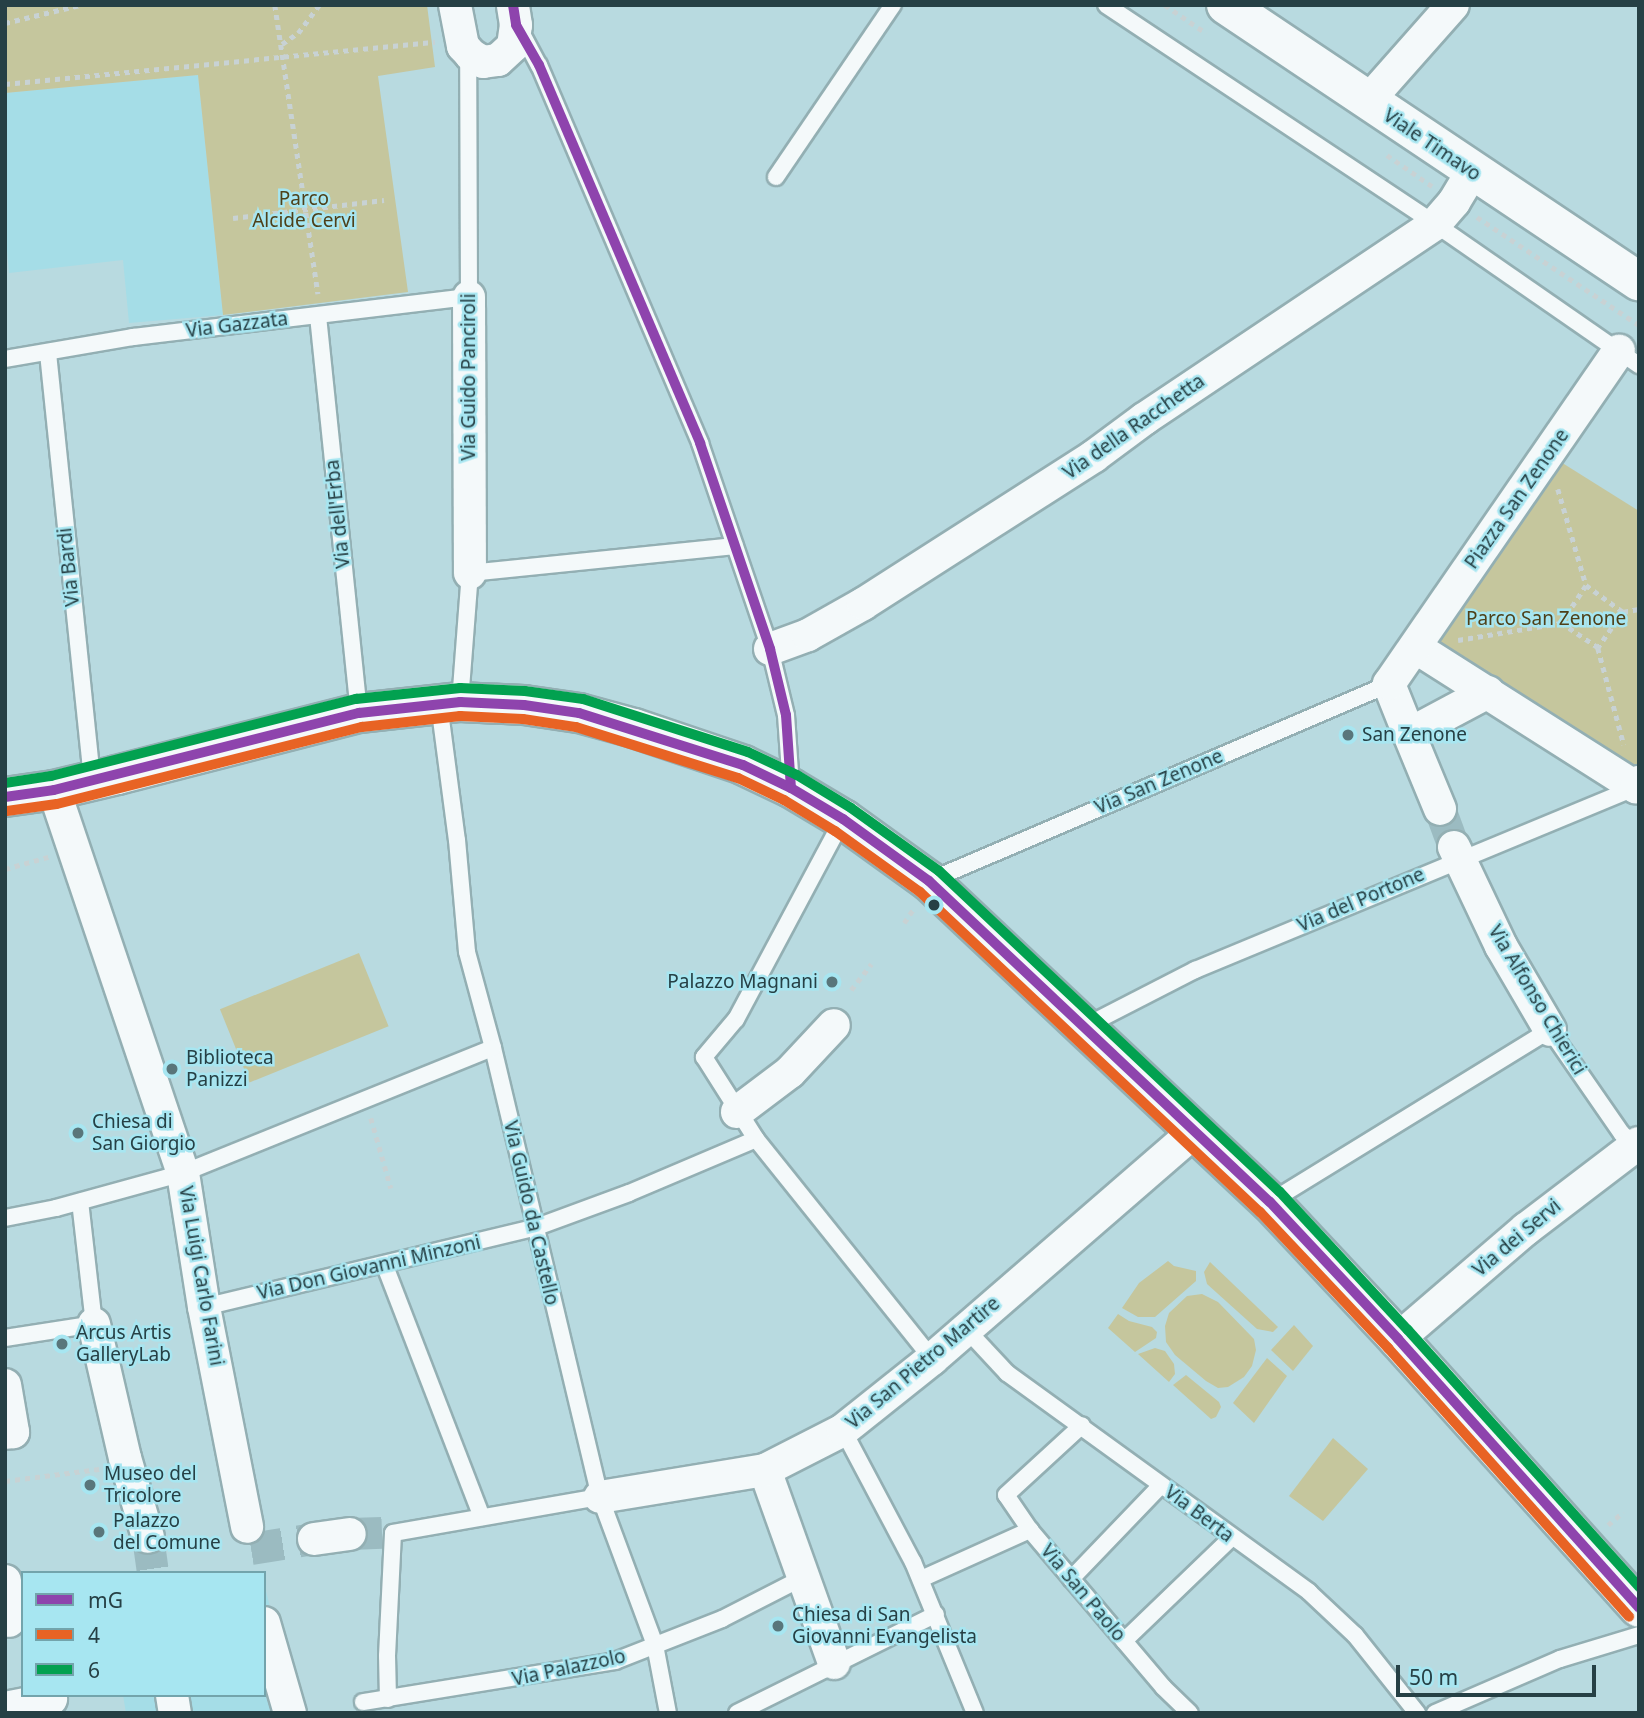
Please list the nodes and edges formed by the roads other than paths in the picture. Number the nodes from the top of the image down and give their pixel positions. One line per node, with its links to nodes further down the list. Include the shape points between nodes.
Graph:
1 (455, 5): 7 (street)
2 (893, 5): 9 (lane)
3 (1106, 5): 10 (lane)
4 (1453, 5): 8 (street)
5 (515, 15): 7 (street, via 513,46 498,60 483,62); 17 (lane, via 663,353)
6 (1218, 20): 8 (street, Viale Timavo)
7 (464, 45): 12 (lane, Via Guido Panciroli)
8 (1368, 101): 10 (street, Viale Timavo)
9 (776, 177)
10 (1454, 199): 11 (street, Viale Timavo); 15 (lane); 20 (street, Via della Racchetta, via 1094,456 863,604 808,635)
11 (1637, 277)
12 (469, 297): 13 (lane, Via Gazzata); 18 (street, Via Guido Panciroli)
13 (318, 316): 14 (lane, Via Gazzata); 24 (lane, Via dell'Erba)
14 (48, 353): 16 (lane, Via Gazzata); 26 (lane, Via Bardi)
15 (1629, 358): 19 (street, Piazza San Zenone, via 1548,454)
16 (5, 359)
17 (735, 546): 18 (lane); 20 (lane)
18 (470, 573): 23 (lane, Via Guido Panciroli)
19 (1415, 647): 21 (street, Piazza San Zenone); 22 (street)
20 (771, 649): 28 (lane, via 786,715)
21 (1389, 684): 25 (street); 34 (lane, Via San Zenone)
22 (1488, 692): 25 (street); 27 (street)
23 (449, 703): 24 (street); 28 (street, via 524,705 579,713 743,765); 38 (lane, Via Guido da Castello, via 467,952)
24 (359, 712): 26 (street)
25 (1409, 734): 31 (street)
26 (104, 778): 29 (street)
27 (1637, 784): 33 (lane, Via del Portone)
28 (791, 788): 32 (street)
29 (54, 790): 30 (street); 43 (street, Via Luigi Carlo Farini)
30 (5, 797)
31 (1440, 809)
32 (843, 820): 34 (street); 39 (lane, via 736,1019 704,1057)
33 (1457, 853): 36 (lane, Via del Portone, via 1195,970); 37 (street, Via Alfonso Chierici, via 1501,946)
34 (922, 894): 36 (street)
35 (834, 1025): 39 (street, via 790,1072)
36 (1086, 1026): 40 (street)
37 (1550, 1030): 42 (lane, Via Alfonso Chierici, via 1622,1134); 45 (lane)
38 (493, 1048): 43 (lane); 47 (lane, Via Guido da Castello)
39 (737, 1112): 41 (lane)
40 (1196, 1130): 45 (street); 51 (street, Via San Pietro Martire)
41 (756, 1139): 47 (lane, Via Don Giovanni Minzoni, via 629,1194); 54 (lane)
42 (1637, 1143): 53 (street, Via dei Servi, via 1526,1229)
43 (183, 1173): 44 (lane); 49 (street, Via Luigi Carlo Farini)
44 (80, 1202): 46 (lane); 50 (lane)
45 (1270, 1202): 53 (street)
46 (5, 1218)
47 (534, 1228): 48 (lane, Via Don Giovanni Minzoni); 61 (lane, Via Guido da Castello)
48 (386, 1266): 49 (lane, Via Don Giovanni Minzoni); 62 (lane)
49 (204, 1307): 63 (street, Via Luigi Carlo Farini)
50 (94, 1324): 52 (lane); 66 (street)
51 (966, 1329): 54 (street, Via San Pietro Martire); 56 (lane, Via Berta, via 1007,1373)
52 (5, 1338)
53 (1398, 1339): 73 (street)
54 (932, 1359): 57 (street, Via San Pietro Martire)
55 (5, 1385): 58 (street, via 13,1432)
56 (1082, 1425): 60 (lane, Via Berta); 64 (lane, via 1006,1495)
57 (843, 1430): 59 (street, Via San Pietro Martire); 70 (lane)
58 (5, 1433)
59 (765, 1470): 61 (street, Via San Pietro Martire); 69 (street)
60 (1161, 1485): 67 (lane, Via Berta); 71 (lane)
61 (600, 1497): 62 (lane, Via San Pietro Martire); 79 (lane, Via Guido da Castello)
62 (482, 1517): 82 (lane, Via San Pietro Martire, via 393,1533)
63 (247, 1527)
64 (1030, 1530): 70 (lane, Via San Paolo); 71 (lane, Via San Paolo)
65 (350, 1535): 68 (street)
66 (148, 1536)
67 (1231, 1538): 78 (lane); 90 (lane, Via Berta, via 1309,1592 1355,1635)
68 (314, 1539)
69 (802, 1578): 79 (lane, Via Palazzolo, via 722,1619); 80 (street)
70 (921, 1579): 74 (lane)
71 (1071, 1579): 78 (lane, Via San Paolo)
72 (5, 1581): 75 (street)
73 (1639, 1608)
74 (936, 1614): 80 (lane); 88 (lane)
75 (12, 1621)
76 (266, 1630): 85 (street)
77 (1639, 1635): 91 (lane, via 1560,1659)
78 (1124, 1641): 89 (lane, Via San Paolo)
79 (655, 1645): 82 (lane, Via Palazzolo, via 615,1661); 86 (lane, Via Guido da Castello)
80 (834, 1662): 87 (lane)
81 (51, 1699): 84 (street)
82 (388, 1699): 83 (lane, Via Palazzolo)
83 (363, 1702)
84 (5, 1708)
85 (289, 1713)
86 (668, 1713)
87 (737, 1713)
88 (975, 1713)
89 (1190, 1713)
90 (1416, 1713)
91 (1435, 1713)

